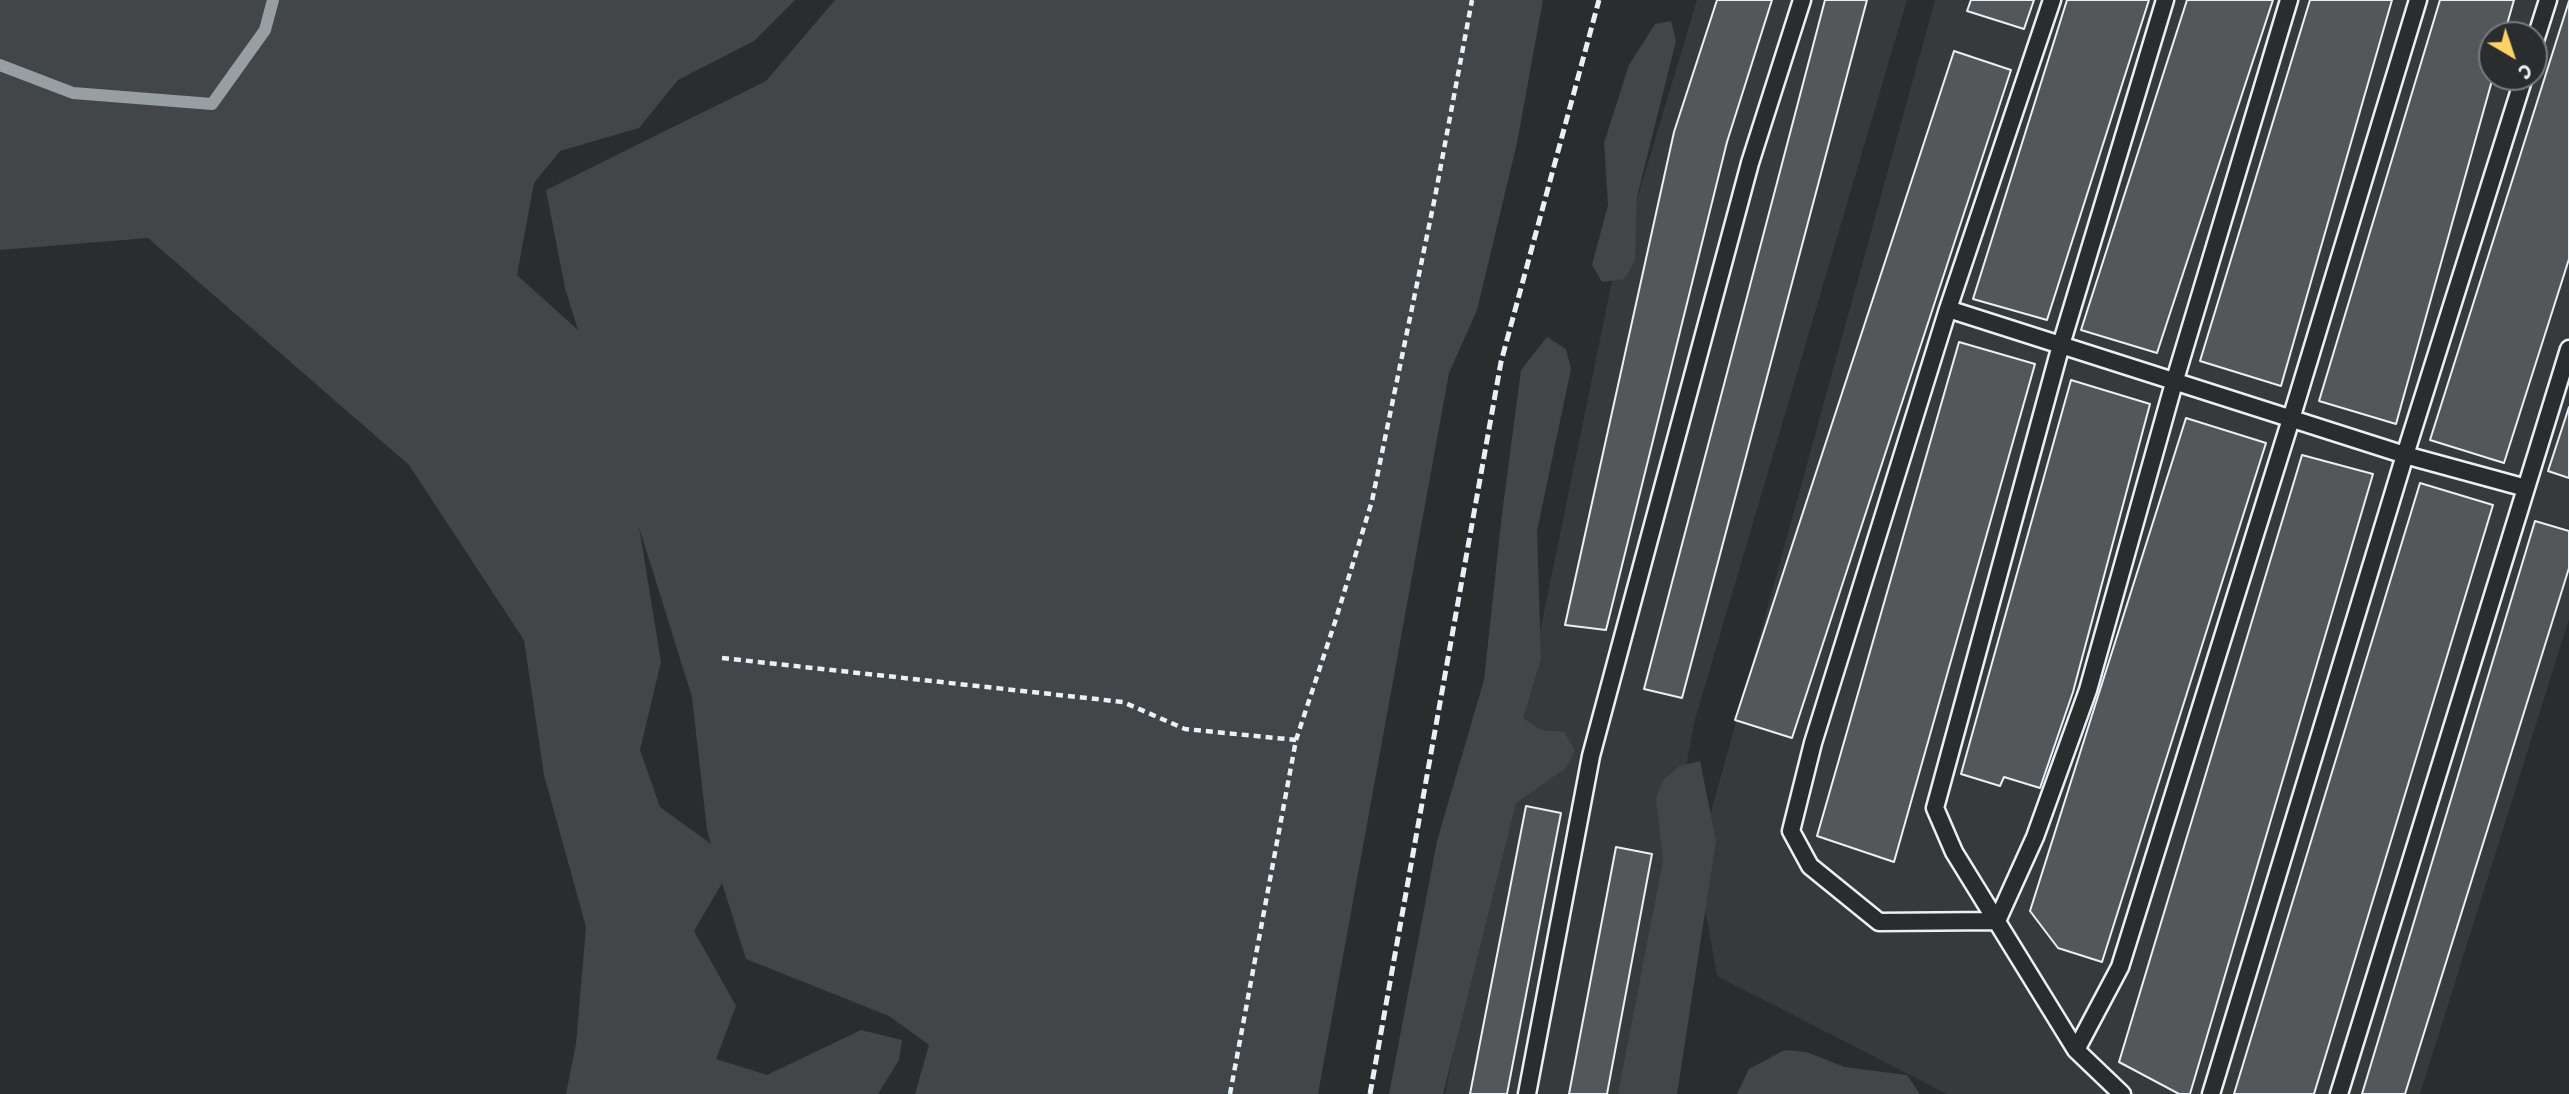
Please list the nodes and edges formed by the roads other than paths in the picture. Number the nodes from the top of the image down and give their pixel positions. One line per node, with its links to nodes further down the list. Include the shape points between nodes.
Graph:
1 (1802, 0): 18 (lane, via 1750,163 1591,756)
2 (2052, 0): 9 (lane)
3 (2165, 0): 10 (lane)
4 (2290, 0): 12 (lane)
5 (2418, 0): 13 (lane)
6 (2548, 0): 7 (lane)
7 (2541, 21)
8 (2520, 91): 14 (lane)
9 (1948, 309): 10 (lane); 16 (lane, via 1791,831 1810,866 1880,922)
10 (2061, 345): 12 (lane); 16 (lane, via 1935,808 1954,852)
11 (2569, 349): 15 (lane)
12 (2174, 383): 13 (lane); 16 (lane, via 2088,690 2035,837)
13 (2291, 419): 14 (lane); 17 (lane, via 2120,967)
14 (2405, 455): 15 (lane); 20 (lane)
15 (2526, 488): 21 (lane)
16 (1997, 921): 17 (lane)
17 (2076, 1050): 19 (lane)
18 (1527, 1094)
19 (2122, 1094)
20 (2211, 1094)
21 (2339, 1094)

